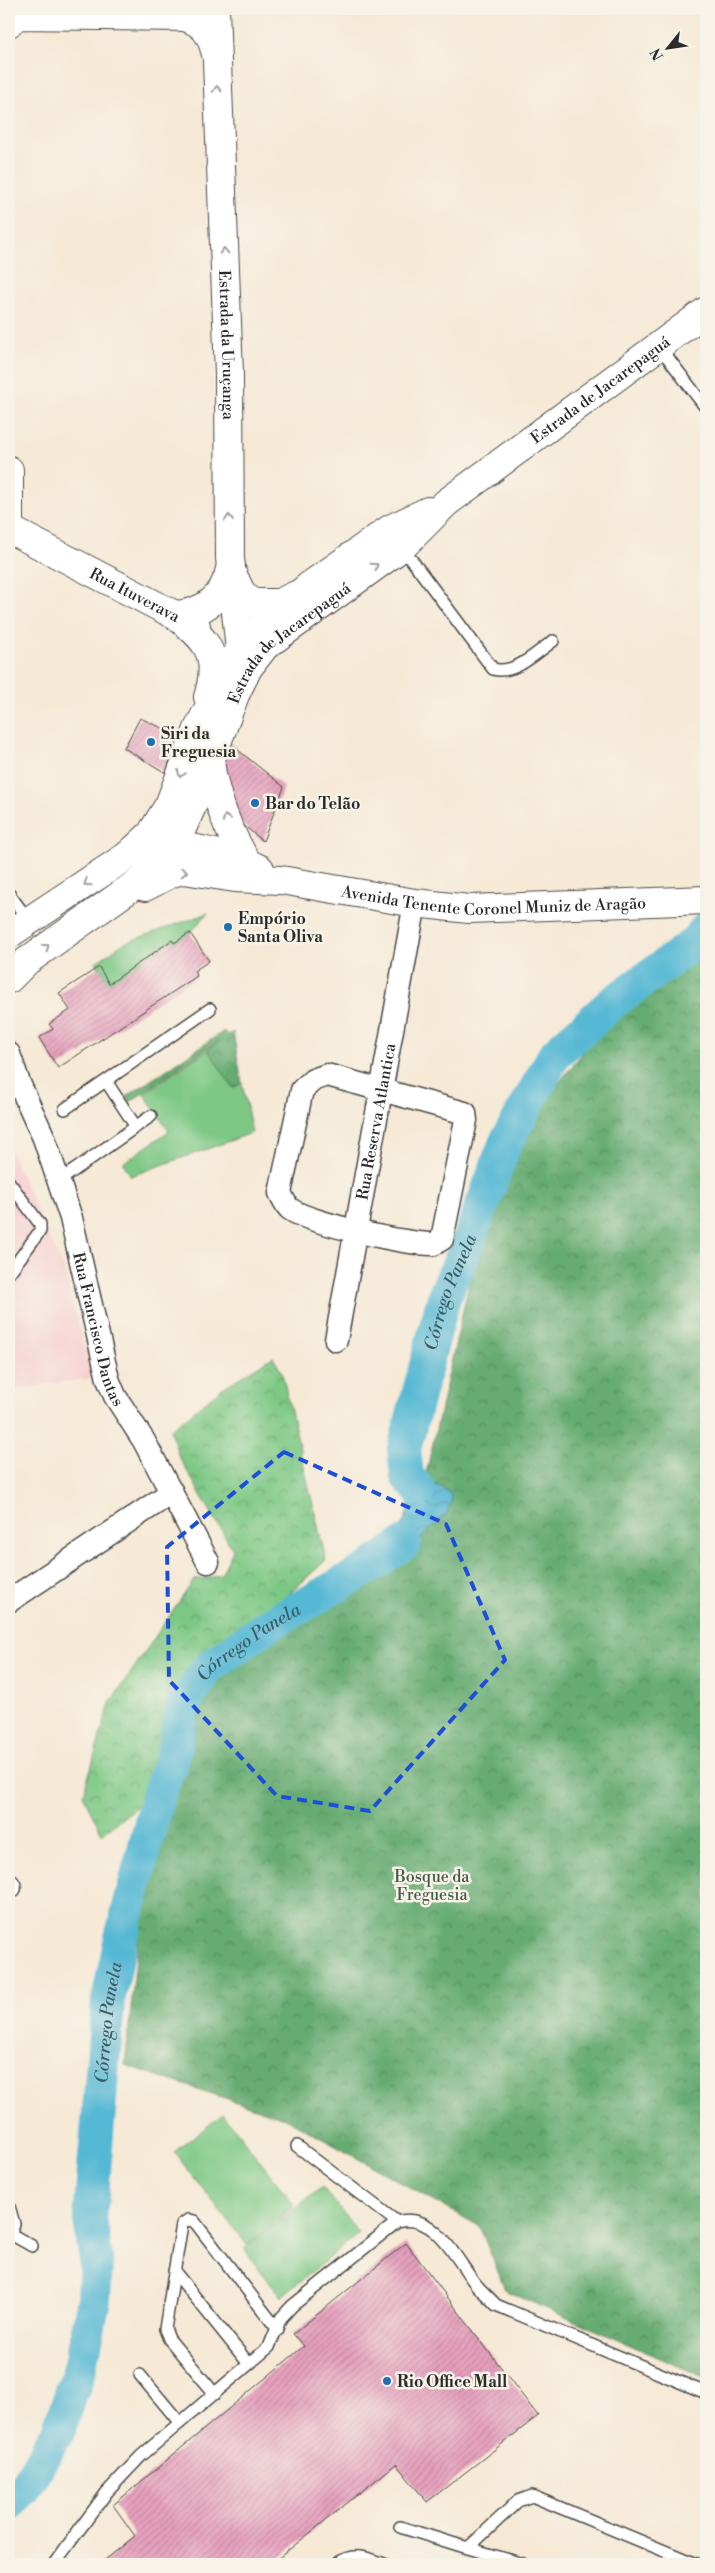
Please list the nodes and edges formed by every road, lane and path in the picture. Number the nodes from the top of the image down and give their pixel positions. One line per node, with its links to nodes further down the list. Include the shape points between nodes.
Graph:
1 (215, 9): 4 (main road, Estrada da Uruçanga)
2 (194, 13): 3 (main road); 4 (main road, via 194,20 213,39)
3 (12, 17)
4 (216, 56): 12 (main road, Estrada da Uruçanga, one-way to 4, via 229,374)
5 (706, 311): 6 (main road, Estrada de Jacarepaguá)
6 (659, 346): 7 (lane); 9 (main road, Estrada de Jacarepaguá)
7 (706, 408)
8 (9, 470): 10 (main road)
9 (446, 503): 11 (main road, Estrada de Jacarepaguá); 13 (main road, Estrada de Jacarepaguá, via 390,529)
10 (9, 530): 14 (main road, Rua Ituverava)
11 (402, 547): 15 (lane, via 493,669 512,670); 16 (main road, Estrada de Jacarepaguá, one-way to 11)
12 (230, 567): 13 (main road, via 236,584 252,603 279,603); 14 (main road, via 224,588 210,605 193,613); 16 (main road, Estrada da Uruçanga, via 236,629)
13 (296, 595): 16 (main road, Estrada de Jacarepaguá, via 250,636)
14 (174, 615): 16 (main road, Rua Ituverava, via 226,642); 17 (main road, via 200,634 212,660 212,681)
15 (553, 641)
16 (253, 646): 17 (main road, Estrada de Jacarepaguá); 18 (main road, Estrada de Jacarepaguá, via 252,662)
17 (198, 729): 20 (main road, Estrada de Jacarepaguá, one-way to 20, via 169,805 151,834)
18 (210, 762): 19 (main road, Estrada de Jacarepaguá); 21 (main road, one-way to 18, via 234,841 213,786)
19 (174, 846): 20 (main road, Avenida Tenente Coronel Muniz de Aragão, via 152,845); 21 (main road, Avenida Tenente Coronel Muniz de Aragão); 24 (main road, Estrada de Jacarepaguá, via 143,879)
20 (128, 856): 27 (main road, Estrada de Jacarepaguá, one-way to 27)
21 (247, 862): 22 (main road, Avenida Tenente Coronel Muniz de Aragão)
22 (281, 880): 24 (main road, Avenida Tenente Coronel Muniz de Aragão, one-way to 22, via 184,870 235,878); 26 (main road, Avenida Tenente Coronel Muniz de Aragão)
23 (9, 894): 27 (lane)
24 (122, 895): 28 (main road, Estrada de Jacarepaguá, one-way to 24)
25 (706, 900): 26 (main road, Avenida Tenente Coronel Muniz de Aragão, via 469,909)
26 (415, 903): 34 (street, Rua Reserva Atlantica)
27 (19, 928)
28 (14, 974): 29 (street)
29 (9, 996)
30 (210, 1009): 33 (lane)
31 (9, 1054): 32 (street, Rua Francisco Dantas)
32 (14, 1076): 38 (street, Rua Francisco Dantas, via 44,1138)
33 (106, 1081): 35 (lane); 37 (lane)
34 (383, 1089): 40 (street, Rua Reserva Atlantica); 40 (street, via 328,1075 313,1080 302,1090 280,1193 288,1209 308,1218); 40 (street, via 465,1113 465,1129 442,1239 434,1244 425,1244)
35 (65, 1110)
36 (151, 1116): 37 (lane)
37 (136, 1127): 38 (lane)
38 (59, 1181): 43 (street, Rua Francisco Dantas, via 78,1246 108,1379)
39 (9, 1182): 41 (lane, via 40,1224 40,1231)
40 (355, 1230): 42 (street, Rua Reserva Atlantica)
41 (9, 1272)
42 (336, 1340)
43 (172, 1492): 44 (street, Rua Francisco Dantas); 45 (street)
44 (208, 1562)
45 (10, 1599)
46 (297, 2146): 48 (lane)
47 (9, 2206): 49 (lane, via 14,2224)
48 (397, 2222): 52 (lane, via 292,2306 281,2318); 55 (lane, via 410,2218 427,2224 451,2249 475,2284 496,2304)
49 (9, 2233): 50 (lane)
50 (32, 2246)
51 (174, 2271): 52 (lane, via 182,2224 194,2221); 53 (lane); 56 (lane, via 165,2329 169,2339)
52 (278, 2330): 53 (lane, via 269,2347)
53 (249, 2364): 56 (lane)
54 (140, 2375): 57 (lane)
55 (706, 2393)
56 (215, 2394): 57 (lane)
57 (180, 2423): 61 (lane, via 141,2456 107,2492)
58 (400, 2527): 59 (lane)
59 (468, 2548): 60 (lane, via 518,2501 532,2496); 64 (lane)
60 (676, 2560): 65 (lane)
61 (54, 2564)
62 (337, 2564): 63 (lane, via 344,2558 360,2556)
63 (384, 2564)
64 (523, 2564)
65 (696, 2564)

